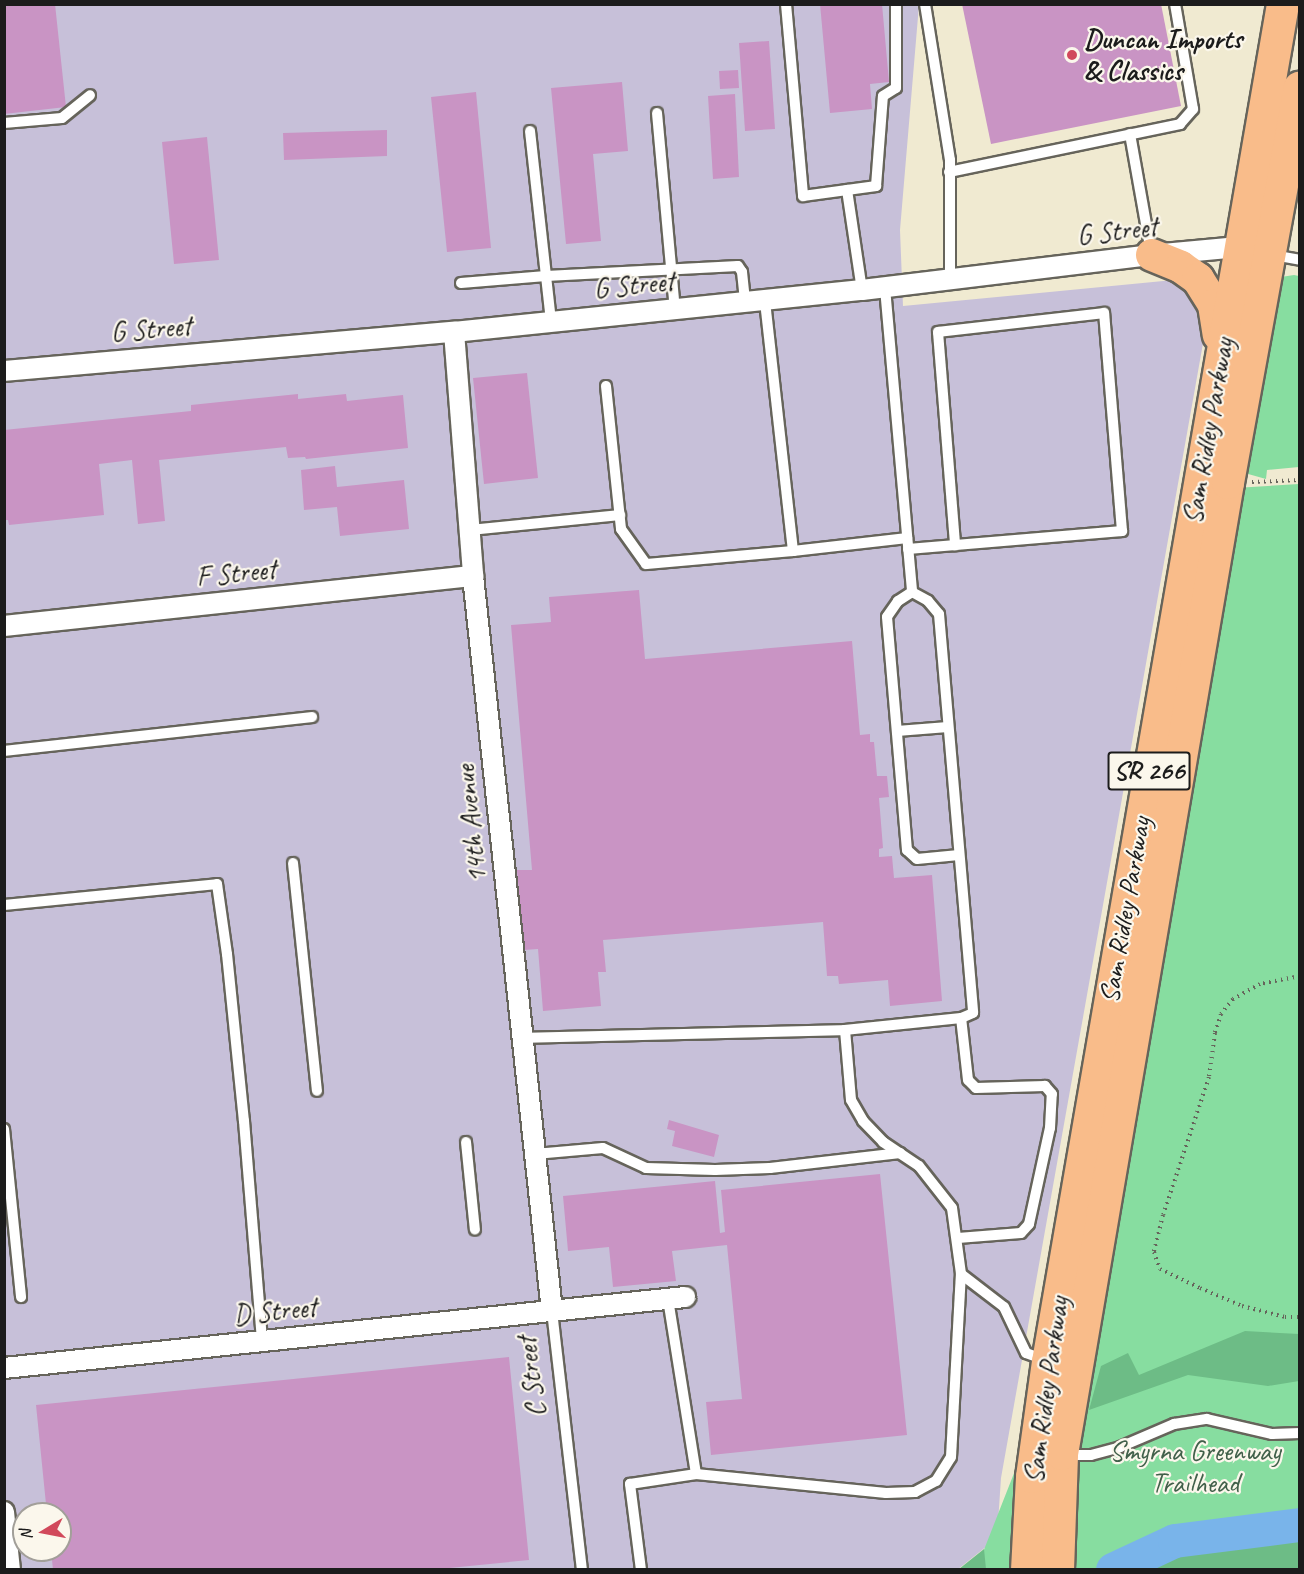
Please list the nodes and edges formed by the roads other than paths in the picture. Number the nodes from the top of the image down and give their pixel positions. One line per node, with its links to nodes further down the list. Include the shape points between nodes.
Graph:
1 (786, 4): 13 (lane, via 804,196)
2 (896, 4): 13 (lane, via 896,88 883,96 876,186)
3 (925, 4): 12 (lane)
4 (1175, 4): 11 (lane, via 1193,109 1180,124)
5 (1283, 4): 14 (main road, Sam Ridley Parkway / SR 266)
6 (1299, 87): 14 (main road, Sam Ridley Parkway / SR 266)
7 (90, 95): 9 (lane, via 62,118)
8 (657, 113): 17 (lane)
9 (4, 123)
10 (530, 131): 18 (lane)
11 (1130, 134): 12 (lane); 15 (lane)
12 (950, 172): 19 (lane)
13 (847, 190): 22 (lane)
14 (1254, 250): 15 (street, G Street); 16 (lane); 28 (main road, Sam Ridley Parkway / SR 266); 61 (main road, Sam Ridley Parkway / SR 266, via 1228,483)
15 (1152, 255): 19 (street, G Street); 28 (main road, via 1198,279 1214,304)
16 (1299, 260)
17 (671, 269): 18 (lane); 24 (lane, via 738,266); 25 (lane)
18 (546, 276): 20 (lane); 26 (lane)
19 (950, 280): 21 (street, G Street)
20 (461, 283)
21 (885, 288): 22 (street, G Street); 33 (lane)
22 (861, 290): 23 (street, G Street)
23 (765, 300): 24 (street, G Street); 35 (lane)
24 (745, 302): 25 (street, G Street)
25 (675, 309): 26 (street, G Street)
26 (551, 322): 27 (street, G Street)
27 (454, 332): 29 (street, G Street); 32 (street, 14th Avenue)
28 (1221, 353): 61 (main road, Sam Ridley Parkway / SR 266)
29 (4, 371)
30 (606, 386): 31 (lane)
31 (620, 516): 32 (lane); 35 (lane, via 621,529 646,564)
32 (470, 530): 36 (street, 14th Avenue)
33 (908, 544): 34 (lane); 35 (lane); 37 (lane)
34 (955, 545): 34 (lane, via 1122,531 1104,313 938,333)
35 (792, 551)
36 (473, 576): 38 (street, F Street); 48 (street, 14th Avenue)
37 (912, 592): 40 (lane, via 928,601 939,614); 41 (lane, via 898,601 887,617)
38 (4, 626)
39 (312, 717): 42 (lane)
40 (948, 727): 41 (lane); 43 (lane)
41 (897, 731): 43 (lane, via 908,850 917,858)
42 (4, 751)
43 (959, 855): 46 (lane, via 973,1013)
44 (293, 863): 49 (lane)
45 (4, 905): 60 (lane, via 217,884 244,1121)
46 (961, 1018): 47 (lane); 55 (lane, via 968,1080 976,1088 1045,1086 1052,1094 1050,1128 1029,1224 1021,1233)
47 (844, 1030): 48 (lane); 52 (lane, via 851,1100 883,1142)
48 (523, 1038): 53 (street, 14th Avenue)
49 (317, 1091)
50 (4, 1129): 57 (lane)
51 (466, 1142): 54 (lane)
52 (900, 1153): 53 (lane, via 770,1168 715,1170 646,1168 603,1148); 55 (lane, via 919,1166 952,1208)
53 (535, 1154): 59 (street, 14th Avenue)
54 (475, 1230)
55 (958, 1238): 56 (lane)
56 (961, 1274): 61 (lane, via 1004,1307 1026,1353); 65 (lane, via 951,1457 936,1481 915,1492 886,1493)
57 (21, 1297)
58 (676, 1298): 59 (street, C Street); 65 (lane)
59 (552, 1311): 60 (street, D Street); 69 (lane, C Street)
60 (262, 1341): 62 (street, D Street)
61 (1062, 1365): 64 (main road, Sam Ridley Parkway / SR 266); 67 (main road, Sam Ridley Parkway / SR 266, via 1032,1477)
62 (4, 1368)
63 (1299, 1433): 64 (lane, via 1272,1434 1207,1419 1174,1424 1091,1455)
64 (1062, 1455): 71 (main road, Sam Ridley Parkway / SR 266)
65 (696, 1474): 70 (lane, via 630,1484)
66 (4, 1512): 68 (street)
67 (1028, 1554)
68 (10, 1569)
69 (582, 1569)
70 (641, 1569)
71 (1058, 1569)

